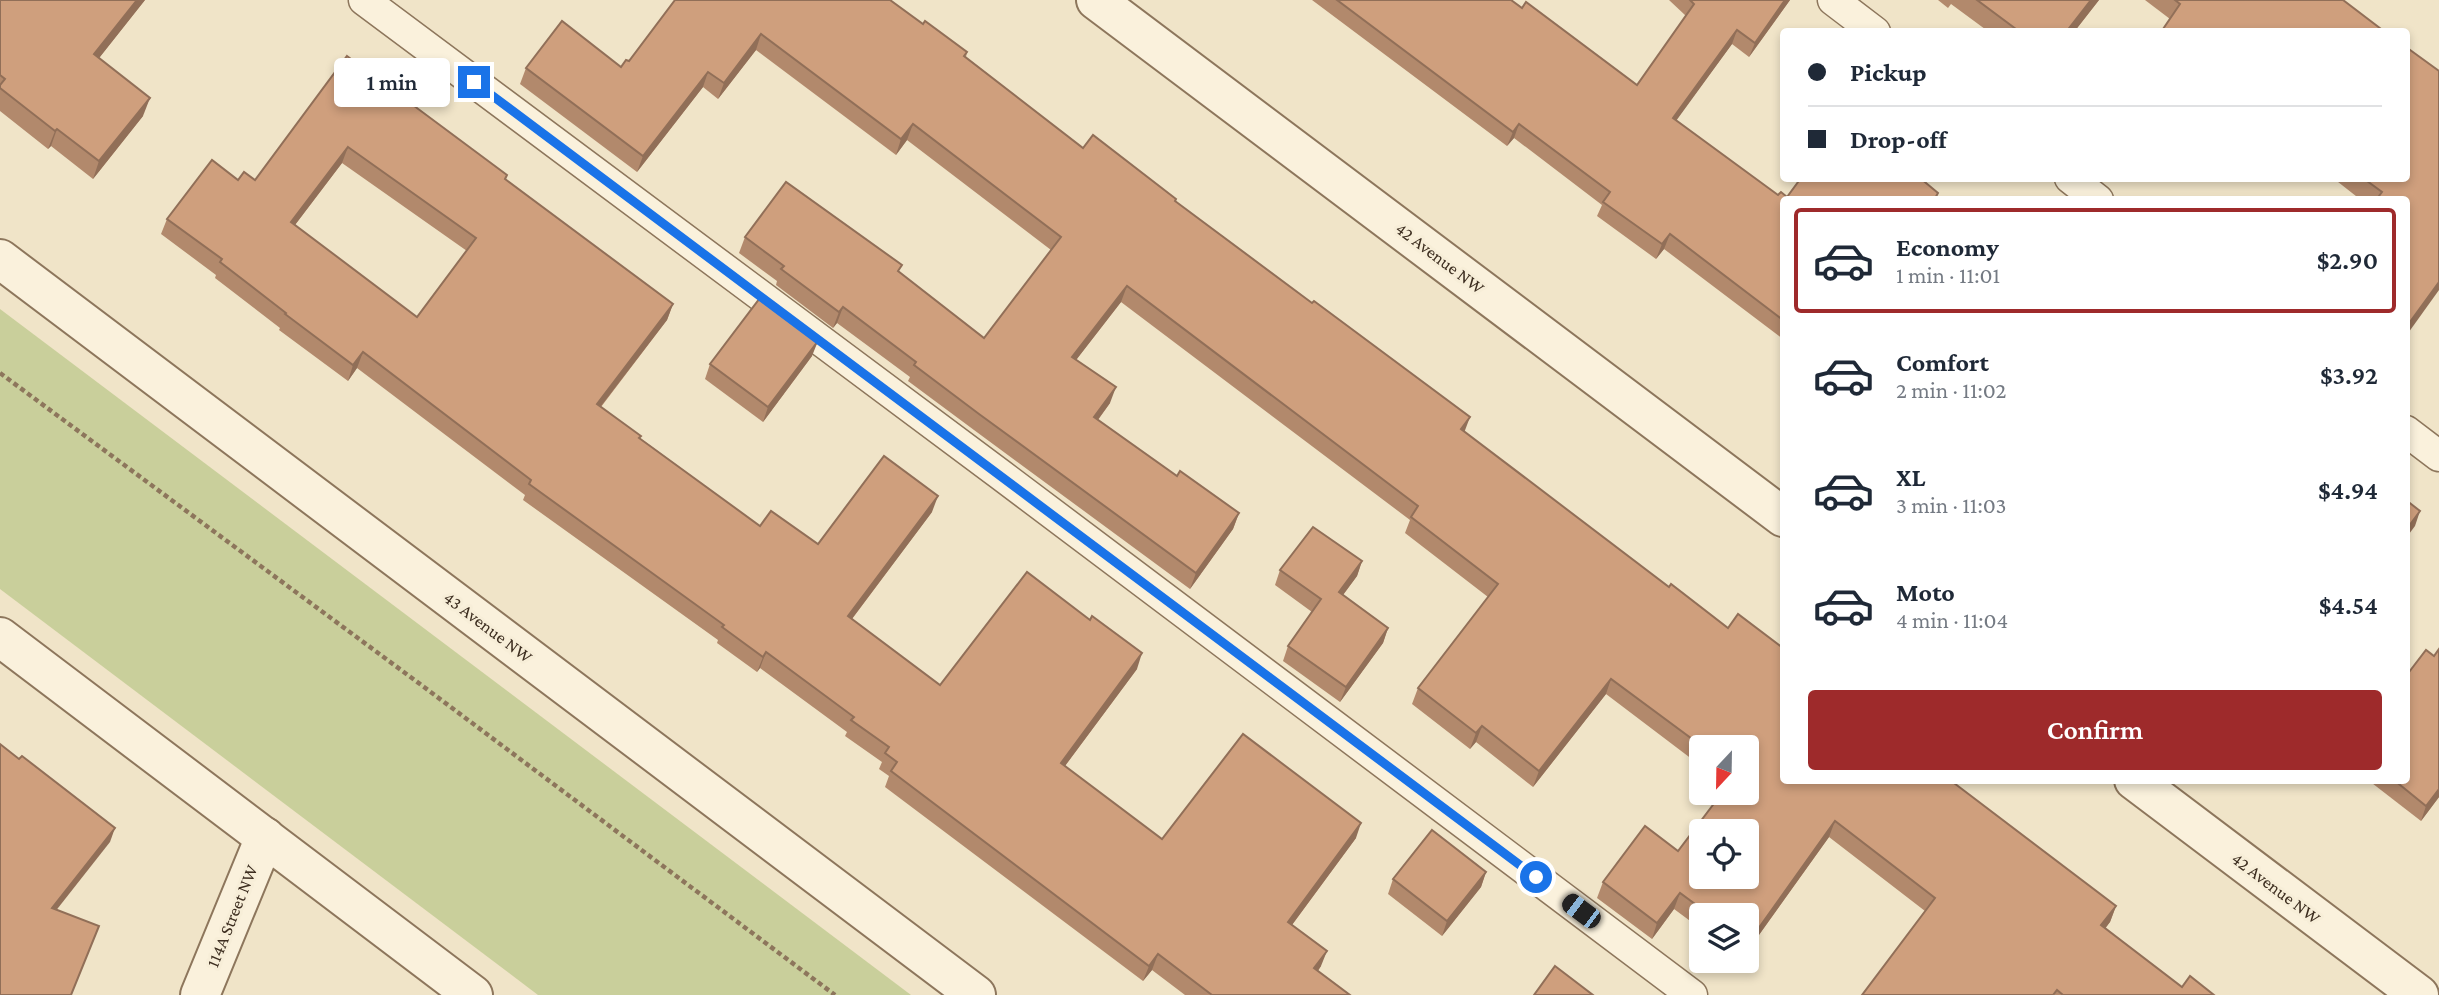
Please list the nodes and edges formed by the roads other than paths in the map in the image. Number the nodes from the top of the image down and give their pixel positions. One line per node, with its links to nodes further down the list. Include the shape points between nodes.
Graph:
1 (364, 0): 18 (lane)
2 (1096, 0): 10 (street, 42 Avenue NW)
3 (1833, 0): 4 (lane)
4 (1870, 28)
5 (2075, 182): 6 (lane)
6 (2093, 196)
7 (0, 259): 17 (street, 43 Avenue NW)
8 (2410, 434): 9 (lane)
9 (2439, 456)
10 (1780, 515)
11 (0, 637): 13 (street)
12 (2139, 784): 19 (street, 42 Avenue NW)
13 (265, 837): 15 (street, 114A Street NW); 16 (street)
14 (2439, 981): 20 (street)
15 (200, 995)
16 (473, 995)
17 (976, 995)
18 (1692, 995)
19 (2419, 995)
20 (2428, 995)

